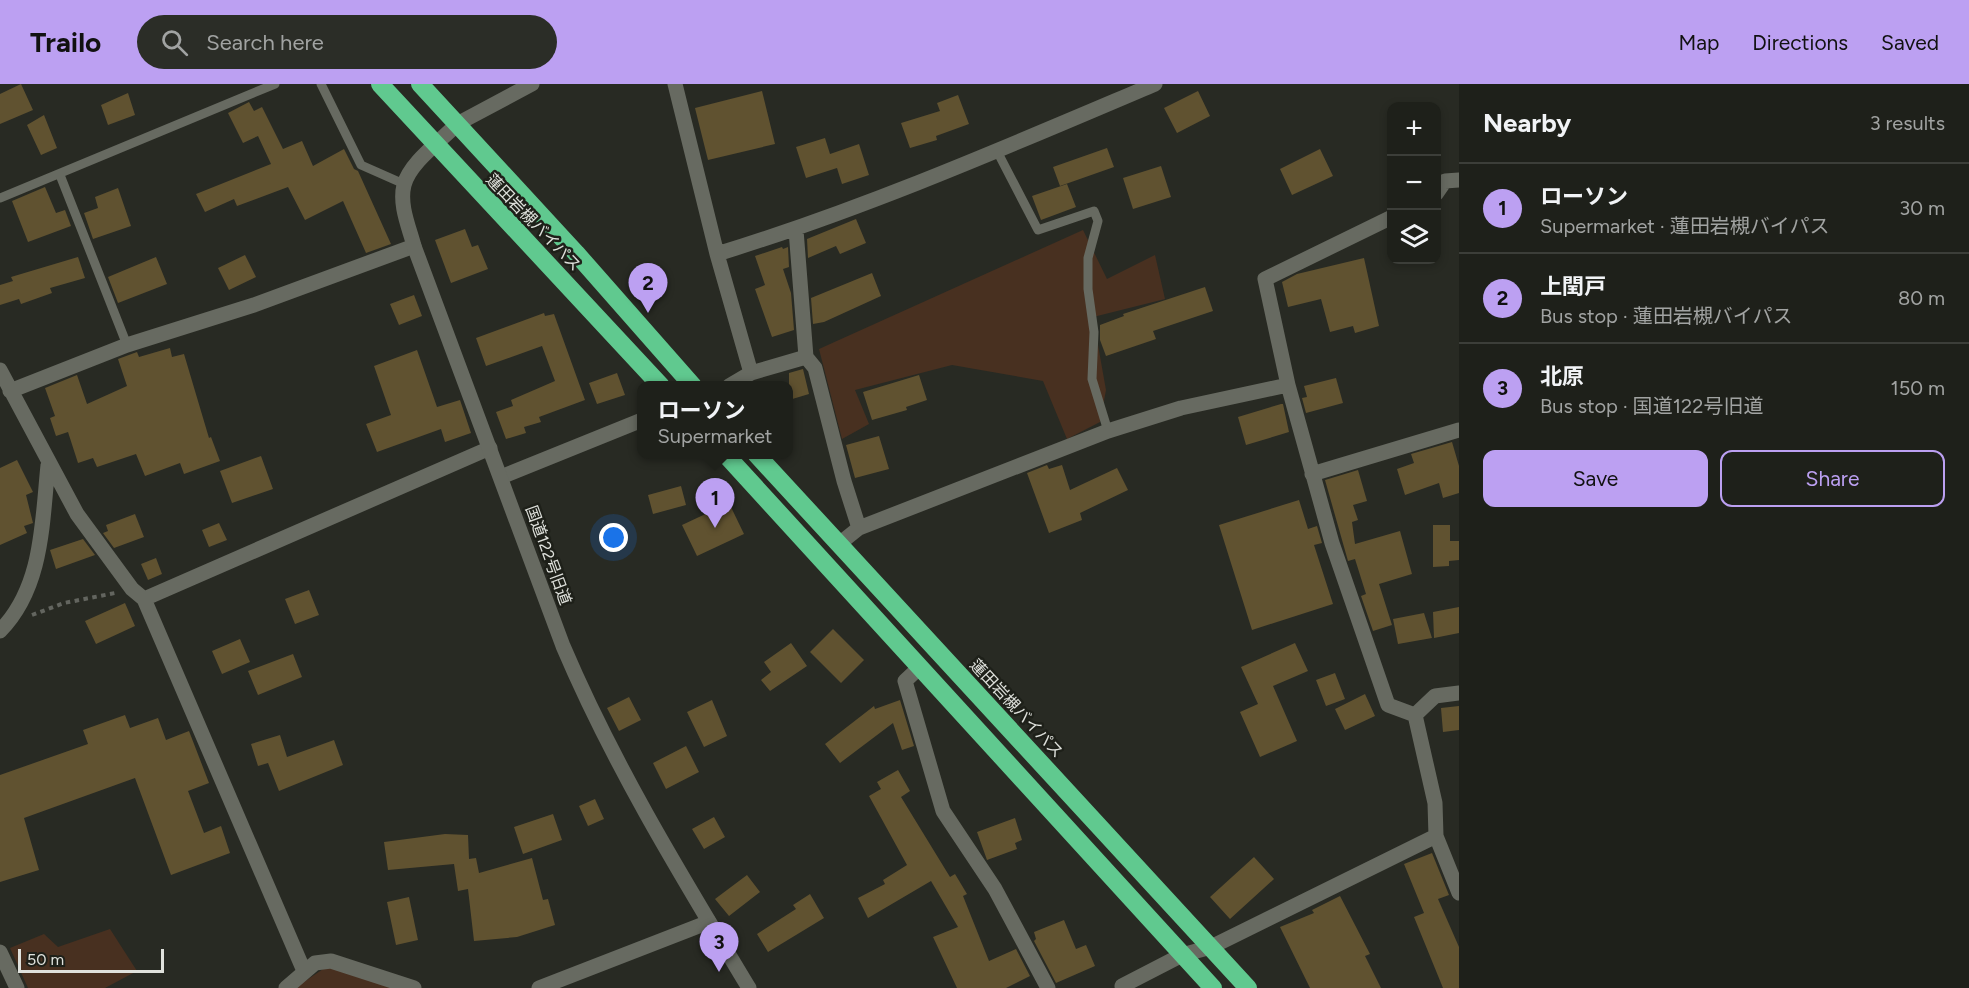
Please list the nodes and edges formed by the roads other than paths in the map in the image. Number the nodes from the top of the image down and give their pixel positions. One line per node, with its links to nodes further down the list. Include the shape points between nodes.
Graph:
1 (275, 84): 11 (lane)
2 (321, 84): 13 (lane, via 362,165)
3 (380, 84): 9 (highway, 蓮田岩槻バイパス)
4 (420, 84): 8 (highway, 蓮田岩槻バイパス)
5 (532, 84): 8 (street)
6 (675, 84): 19 (street)
7 (1155, 84): 10 (street)
8 (457, 124): 9 (street); 25 (highway, 蓮田岩槻バイパス)
9 (435, 147): 13 (street, via 416,165); 24 (highway, 蓮田岩槻バイパス)
10 (997, 151): 17 (street); 31 (lane, via 1038,230 1094,211 1098,221 1088,258 1094,332 1092,379)
11 (60, 175): 15 (lane); 20 (lane)
12 (1459, 180): 14 (street, via 1445,181)
13 (404, 184): 18 (street, 国道122号旧道, via 404,207)
14 (1441, 188)
15 (0, 198)
16 (1387, 219): 27 (street, via 1265,279)
17 (796, 230): 19 (street); 21 (street)
18 (414, 246): 20 (street, via 254,305); 32 (street, 国道122号旧道)
19 (717, 254): 23 (street)
20 (127, 345): 28 (street)
21 (806, 357): 23 (street); 38 (street, via 815,368)
22 (0, 370): 28 (street)
23 (751, 373): 26 (street)
24 (656, 381)
25 (689, 381)
26 (737, 381)
27 (1288, 385): 31 (street, via 1180,408); 36 (street)
28 (10, 392): 35 (street)
29 (637, 422): 37 (street)
30 (1459, 430): 36 (street)
31 (1108, 431): 38 (street)
32 (490, 448): 37 (street, 国道122号旧道); 40 (street)
33 (730, 459): 42 (highway)
34 (761, 459): 39 (highway, 蓮田岩槻バイパス)
35 (48, 465): 40 (street, via 77,514); 41 (street, via 40,545 30,587)
36 (1312, 474): 44 (street, via 1388,705)
37 (501, 477): 47 (street, 国道122号旧道, via 586,699)
38 (859, 528): 39 (street)
39 (839, 544): 48 (highway, 蓮田岩槻バイパス)
40 (138, 594): 51 (street)
41 (0, 631)
42 (920, 667): 50 (highway); 58 (street, via 905,681 943,811 995,889)
43 (1459, 693): 44 (street, via 1435,696)
44 (1415, 715): 45 (street, via 1435,802)
45 (1436, 836): 46 (street); 48 (street)
46 (1459, 893)
47 (709, 922): 56 (street); 57 (street, 国道122号旧道)
48 (1211, 947): 50 (street); 60 (highway, 蓮田岩槻バイパス)
49 (0, 952): 53 (street)
50 (1182, 955): 52 (street); 59 (highway)
51 (304, 971): 54 (street); 55 (street, via 315,963 331,961)
52 (1120, 987)
53 (17, 988)
54 (286, 988)
55 (414, 988)
56 (539, 988)
57 (749, 988)
58 (1048, 988)
59 (1213, 988)
60 (1248, 988)

